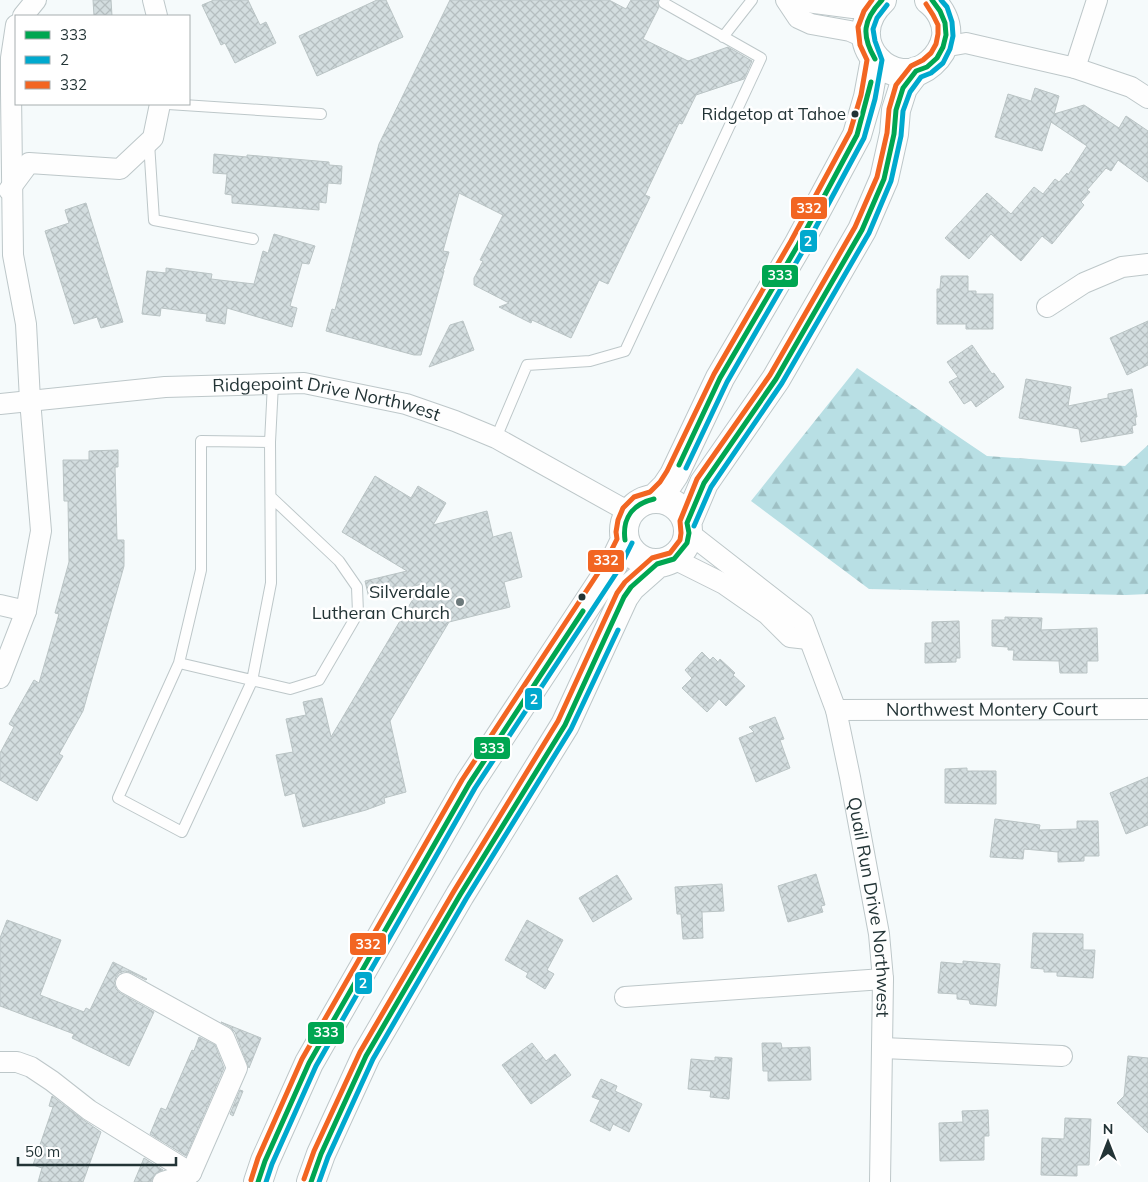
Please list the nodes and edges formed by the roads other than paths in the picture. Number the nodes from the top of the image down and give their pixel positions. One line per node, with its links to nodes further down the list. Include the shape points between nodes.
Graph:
1 (36, 0): 8 (street)
2 (153, 0): 9 (street)
3 (752, 0): 12 (lane)
4 (1097, 0): 14 (street)
5 (788, 2): 7 (street, via 853,8); 13 (street, via 798,18 810,24 850,31)
6 (664, 3): 12 (lane)
7 (878, 3): 13 (main road, via 867,22)
8 (24, 15)
9 (156, 15)
10 (941, 19): 14 (street); 15 (main road, via 937,58)
11 (15, 33): 21 (street)
12 (723, 37): 28 (lane, via 761,58 626,351 590,362 527,365)
13 (871, 48): 15 (main road, via 884,66 894,71); 31 (main road, via 868,97 857,135 720,378 674,475)
14 (1075, 68): 16 (street, via 1131,87)
15 (916, 72): 33 (main road, via 903,88 884,179 862,230 776,378 704,483)
16 (1148, 98)
17 (160, 105): 20 (street, via 153,138)
18 (183, 105): 19 (lane)
19 (321, 114)
20 (149, 142): 21 (street, via 120,169 29,163); 22 (lane, via 154,220)
21 (6, 194): 26 (street, via 26,324)
22 (253, 239)
23 (1148, 264): 24 (street, via 1122,267 1084,283)
24 (1047, 307)
25 (273, 384): 26 (street, Ridgepoint Drive Northwest, via 165,387); 28 (street, Ridgepoint Drive Northwest, via 304,384 406,404); 29 (lane)
26 (30, 400): 27 (street, Ridgepoint Drive Northwest); 37 (street, via 41,531)
27 (0, 404)
28 (496, 438): 32 (street, Ridgepoint Drive Northwest)
29 (270, 442): 30 (lane); 39 (lane, via 201,441 201,570)
30 (271, 496): 41 (lane, via 272,583); 41 (lane, via 339,561 358,586 358,613 319,680 290,689)
31 (654, 499): 32 (main road, via 638,504); 33 (main road, via 676,506 683,513)
32 (630, 512): 34 (main road, via 624,522)
33 (688, 528): 35 (main road, via 684,548); 38 (street, Quail Run Drive Northwest, via 804,622)
34 (625, 540): 35 (main road, via 632,554 641,560 652,564); 52 (main road, via 613,565 470,784 309,1063)
35 (665, 561): 38 (street, via 724,584 767,614 790,637); 53 (main road, via 636,583 624,597 565,725 366,1056)
36 (0, 605): 37 (street)
37 (26, 611): 40 (street)
38 (808, 638): 43 (street, Quail Run Drive Northwest)
39 (179, 663): 41 (lane); 41 (lane, via 118,798 182,832)
40 (0, 678)
41 (252, 681)
42 (1148, 709): 43 (street, Northwest Montery Court)
43 (836, 710): 44 (street, Quail Run Drive Northwest, via 879,934)
44 (883, 979): 46 (street); 47 (street, Quail Run Drive Northwest)
45 (126, 983): 50 (street, via 224,1037 237,1068)
46 (625, 997)
47 (883, 1048): 48 (street); 54 (street, Quail Run Drive Northwest)
48 (1062, 1056)
49 (0, 1062): 50 (street, via 17,1062 30,1067 88,1110)
50 (191, 1173): 51 (street)
51 (163, 1182)
52 (258, 1182)
53 (310, 1182)
54 (880, 1182)

